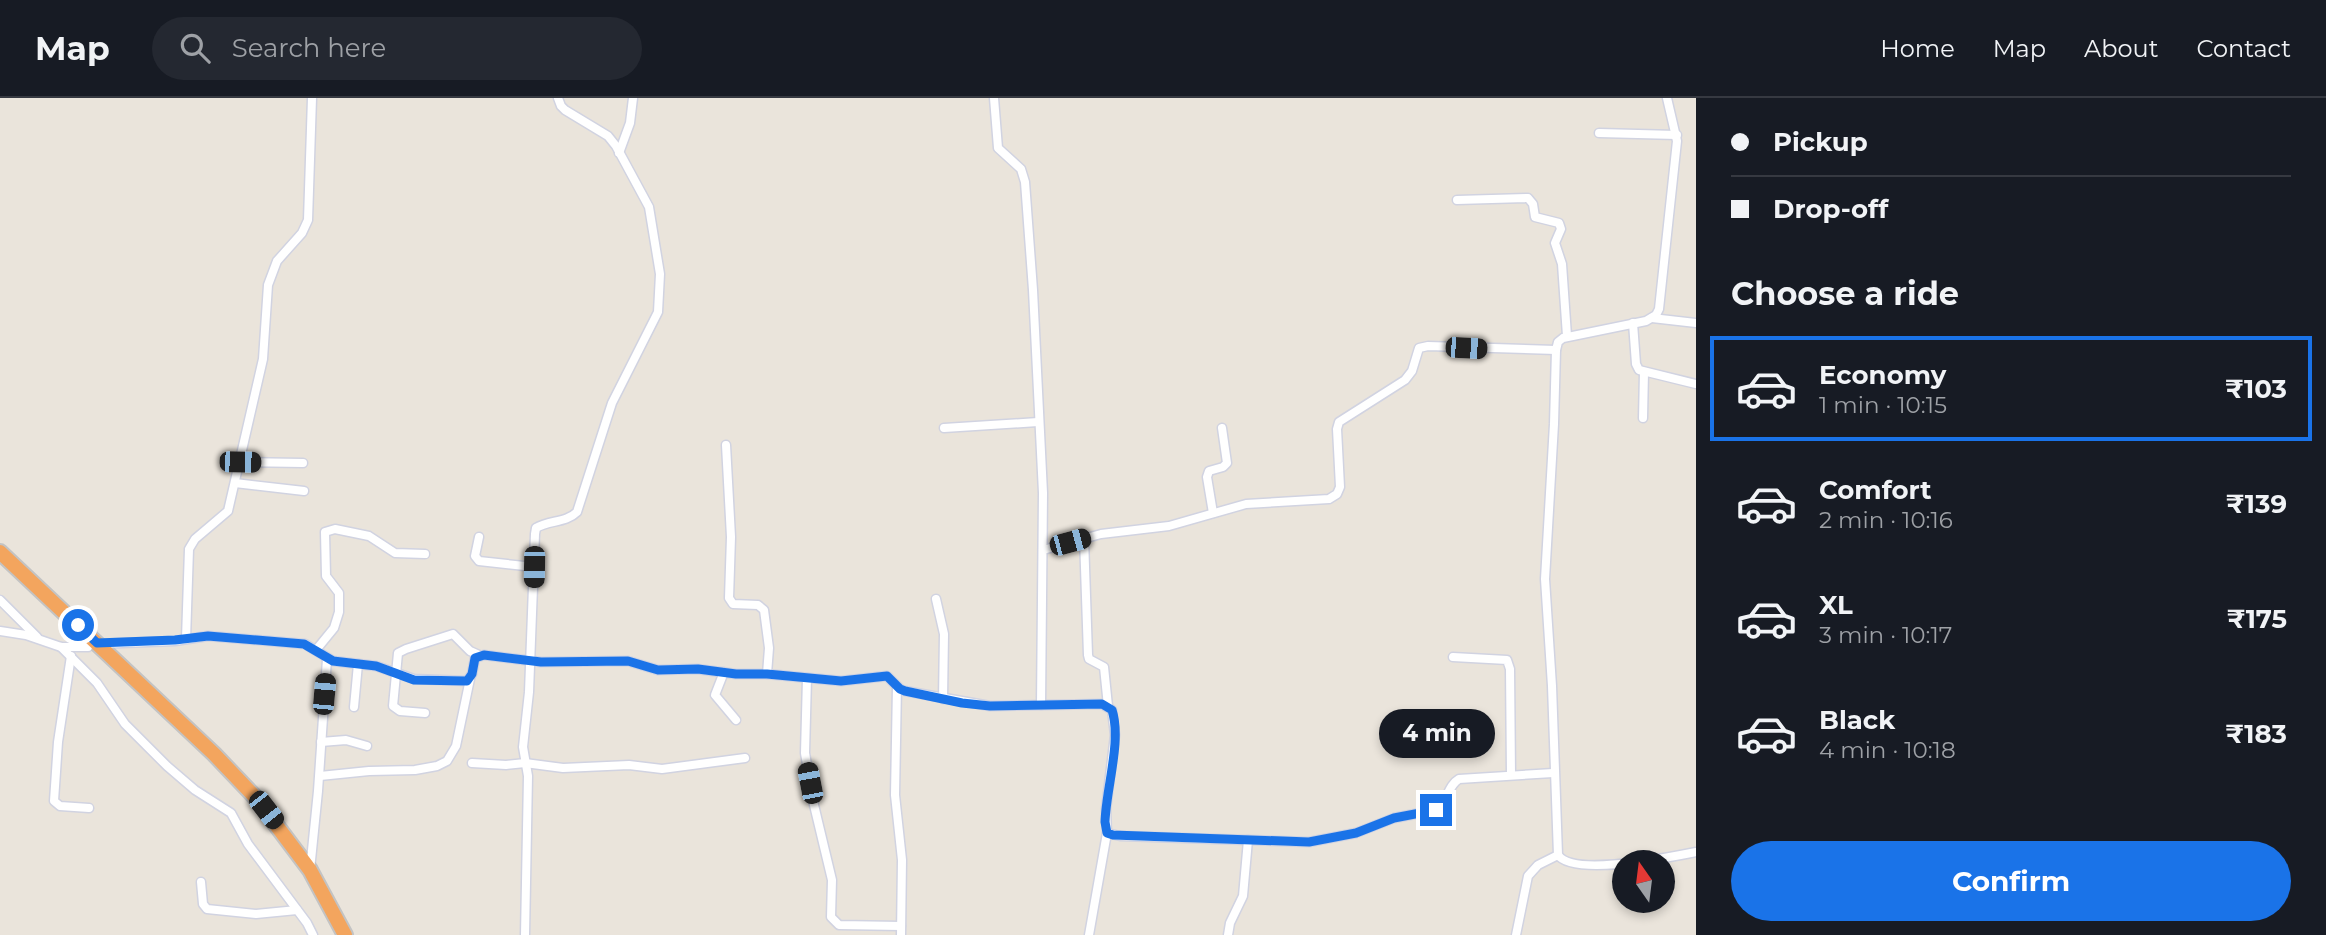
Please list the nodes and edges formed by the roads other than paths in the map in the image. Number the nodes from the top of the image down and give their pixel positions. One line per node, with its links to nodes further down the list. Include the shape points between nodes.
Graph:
1 (312, 98): 22 (street, via 308,220 276,261 268,285 264,359)
2 (558, 98): 8 (street, via 565,110 608,136)
3 (633, 98): 8 (street, via 631,123)
4 (995, 98): 18 (street, via 998,148 1021,169 1025,182)
5 (1667, 98): 7 (street)
6 (1599, 132): 7 (street)
7 (1677, 135): 10 (street, via 1661,301)
8 (619, 153): 33 (street, via 652,219 660,274 658,312 612,403 580,507 572,517 536,528)
9 (1457, 200): 13 (street, via 1528,198 1535,217 1559,223 1555,243 1562,264)
10 (1652, 318): 11 (street); 12 (street)
11 (1633, 323): 13 (street); 15 (street, via 1636,368)
12 (1696, 323)
13 (1567, 336): 14 (street)
14 (1556, 350): 26 (street, via 1419,348 1405,380 1339,422 1337,494 1324,500 1263,501); 65 (street, via 1545,579)
15 (1644, 372): 16 (street); 17 (street)
16 (1696, 384)
17 (1643, 418)
18 (1038, 422): 19 (street); 29 (street)
19 (944, 428)
20 (1222, 428): 26 (street, via 1227,463 1209,471 1207,477)
21 (726, 445): 50 (street, via 729,598 733,604 758,605 764,610)
22 (240, 462): 23 (street); 24 (street)
23 (303, 463)
24 (235, 483): 25 (street); 38 (street, via 228,511 189,549)
25 (304, 491)
26 (1213, 513): 28 (street, via 1170,526)
27 (479, 537): 33 (street, via 475,556 479,561)
28 (1084, 538): 29 (street); 56 (street, via 1088,655 1104,667)
29 (1043, 550): 55 (street)
30 (0, 551): 39 (highway)
31 (425, 554): 41 (street, via 395,553 369,536 335,529 325,532 326,576 339,593 339,612 334,628)
32 (0, 565): 39 (highway)
33 (534, 567): 46 (street)
34 (936, 599): 54 (street, via 944,634)
35 (0, 600): 37 (street)
36 (0, 631): 37 (street)
37 (39, 639): 40 (street)
38 (186, 639): 39 (street); 41 (street, via 226,637 304,644)
39 (93, 645): 40 (street); 73 (highway, via 247,788); 78 (highway, via 260,816 294,860)
40 (61, 647): 43 (street)
41 (316, 650): 45 (street)
42 (479, 655): 46 (street); 48 (street, via 448,634 398,653); 52 (street)
43 (71, 656): 68 (street, via 54,801 60,806); 75 (street, via 97,683 125,724 167,766 231,813)
44 (1453, 656): 66 (street, via 1507,660)
45 (327, 659): 47 (street); 60 (street)
46 (530, 661): 49 (street, via 628,661 658,670); 64 (street)
47 (358, 664): 48 (street); 57 (street)
48 (395, 673): 52 (street, via 414,680); 58 (street, via 396,709)
49 (724, 673): 50 (street); 59 (street, via 715,695)
50 (767, 674): 51 (street)
51 (807, 678): 53 (street, via 849,681 887,676); 76 (street, via 805,752 832,880 831,918 839,925)
52 (470, 679): 67 (street, via 456,746 447,761 415,770)
53 (897, 686): 54 (street); 76 (street, via 895,795 902,860)
54 (943, 699): 55 (street, via 990,706)
55 (1041, 705): 56 (street)
56 (1108, 706): 69 (street, via 1115,725)
57 (354, 707)
58 (425, 713)
59 (736, 720)
60 (321, 742): 61 (street, via 350,741); 67 (street)
61 (367, 746)
62 (744, 758): 64 (street, via 662,769)
63 (472, 763): 64 (street)
64 (525, 763): 80 (street)
65 (1553, 773): 66 (street); 72 (street)
66 (1511, 775): 70 (street, via 1459,779 1436,810 1394,818 1347,835 1309,842)
67 (320, 776): 73 (street)
68 (89, 807)
69 (1107, 833): 70 (street); 81 (street)
70 (1248, 840): 82 (street, via 1243,896)
71 (1696, 852): 72 (street, via 1601,865 1573,864)
72 (1558, 855): 83 (street, via 1528,876)
73 (310, 870): 79 (highway)
74 (201, 882): 75 (street, via 207,909 256,914)
75 (297, 910): 77 (street)
76 (901, 930)
77 (313, 935)
78 (335, 935)
79 (345, 935)
80 (525, 935)
81 (1089, 935)
82 (1228, 935)
83 (1516, 935)

